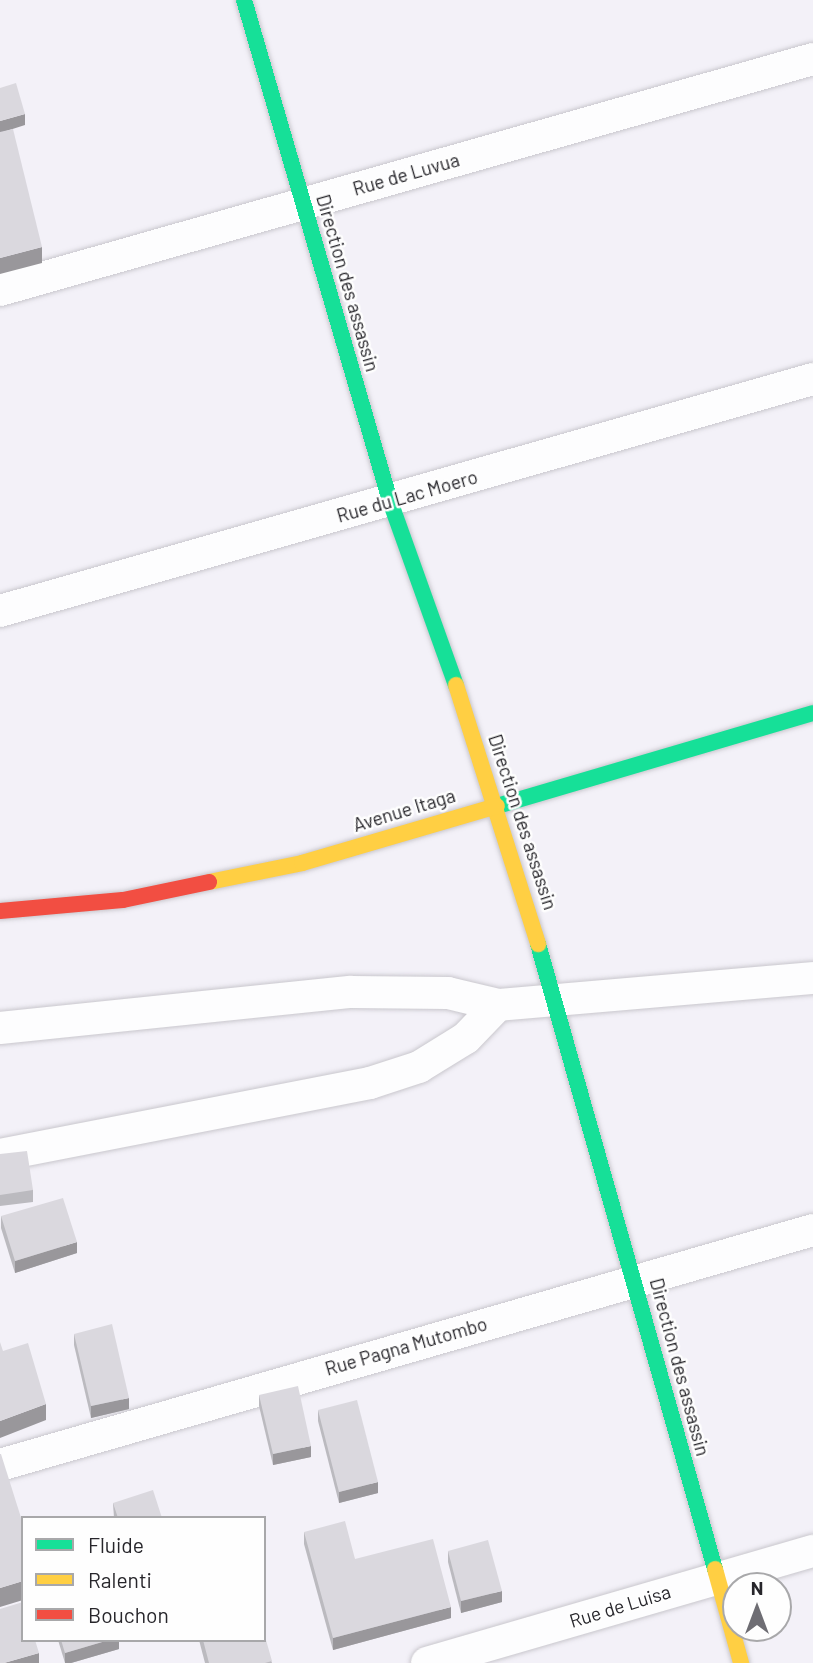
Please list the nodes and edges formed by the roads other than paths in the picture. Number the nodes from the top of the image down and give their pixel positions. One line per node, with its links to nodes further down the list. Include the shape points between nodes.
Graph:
1 (244, 0): 3 (street, Direction des assassin)
2 (813, 59): 3 (street, Rue de Luvua)
3 (302, 204): 4 (street, Rue de Luvua); 6 (street, Direction des assassin)
4 (0, 290)
5 (813, 379): 6 (street, Rue du Lac Moero)
6 (390, 501): 7 (street, Rue du Lac Moero); 9 (street, Direction des assassin)
7 (0, 611)
8 (813, 713): 9 (street, Avenue Itaga)
9 (498, 804): 10 (street, Avenue Itaga, via 302,863 123,900); 12 (street, Direction des assassin)
10 (0, 911)
11 (813, 978): 12 (street)
12 (554, 998): 13 (street); 17 (street, Direction des assassin)
13 (498, 1005): 14 (street, via 448,993 351,992); 15 (street, via 467,1038 419,1067 370,1083)
14 (0, 1028)
15 (0, 1155)
16 (813, 1230): 17 (street, Rue Pagna Mutombo)
17 (636, 1281): 18 (street, Rue Pagna Mutombo); 20 (street, Direction des assassin)
18 (0, 1465)
19 (813, 1551): 20 (street, Rue de Luisa)
20 (715, 1578): 21 (street, Rue de Luisa); 22 (street, Direction des assassin)
21 (427, 1663)
22 (740, 1663)

